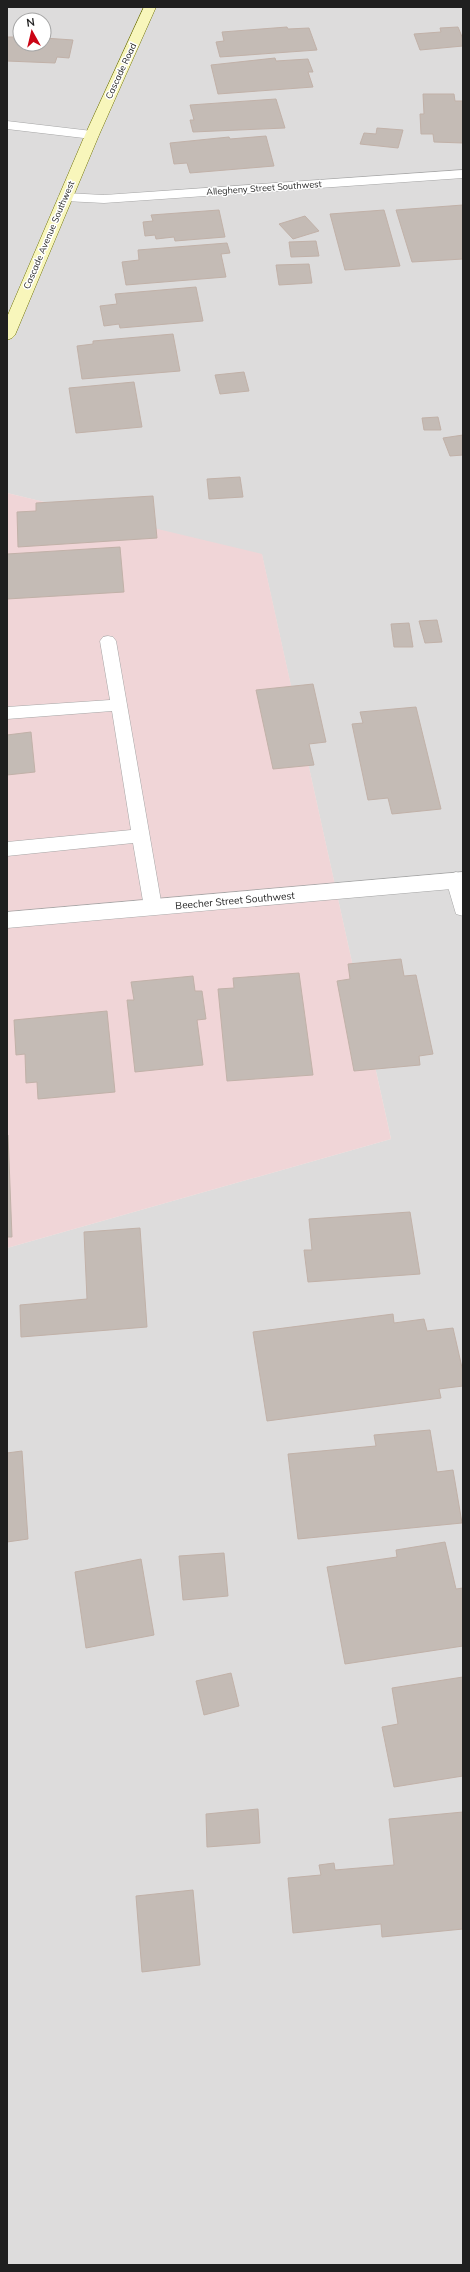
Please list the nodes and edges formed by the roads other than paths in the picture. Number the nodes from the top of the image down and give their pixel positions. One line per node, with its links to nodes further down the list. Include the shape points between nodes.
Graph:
1 (150, 7): 3 (main road, Cascade Road)
2 (7, 125): 3 (street)
3 (92, 135): 5 (main road, Cascade Avenue Southwest)
4 (463, 174): 5 (street, Allegheny Street Southwest, via 104,199)
5 (65, 197): 6 (main road, Cascade Avenue Southwest)
6 (7, 335)
7 (108, 641): 8 (lane)
8 (120, 705): 9 (lane); 10 (lane)
9 (7, 713)
10 (139, 836): 11 (lane); 13 (lane)
11 (7, 849)
12 (459, 880): 13 (street, Beecher Street Southwest); 14 (street)
13 (153, 907): 15 (street, Beecher Street Southwest)
14 (463, 908)
15 (7, 920)

